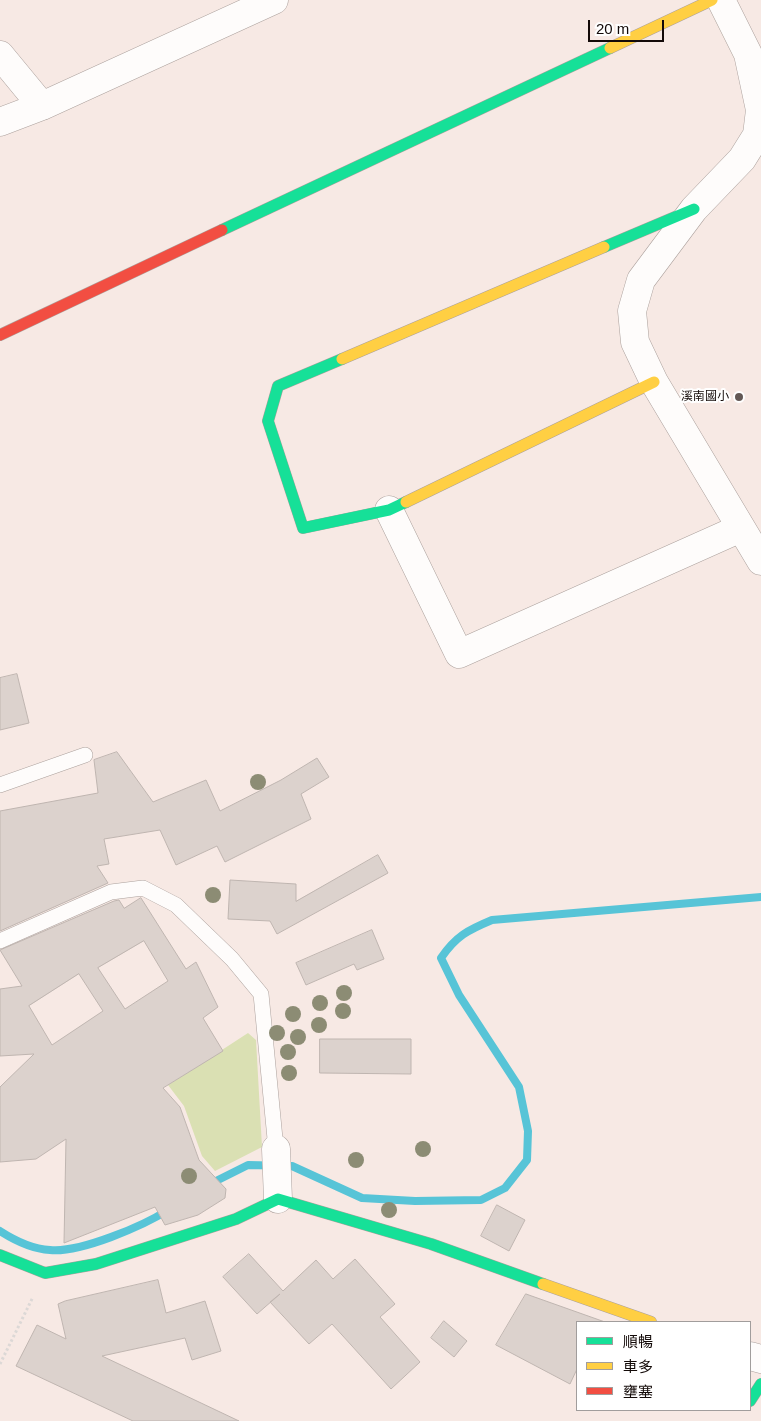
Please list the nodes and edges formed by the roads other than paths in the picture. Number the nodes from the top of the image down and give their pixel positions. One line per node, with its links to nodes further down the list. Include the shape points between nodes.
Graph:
1 (274, 0): 5 (street)
2 (712, 0): 8 (street)
3 (720, 0): 7 (street, via 748,54 760,110 757,135 742,159)
4 (0, 55): 5 (street)
5 (42, 106): 6 (street)
6 (0, 122)
7 (694, 209): 9 (street, via 642,280 632,311 635,342); 10 (street, via 278,386 268,421 303,528)
8 (0, 335)
9 (654, 382): 10 (street); 11 (street)
10 (389, 510): 11 (street, via 459,654)
11 (741, 528): 12 (street)
12 (761, 562)
13 (85, 755): 14 (lane)
14 (0, 785)
15 (0, 941): 16 (lane, via 111,892 143,888 176,905 232,959 262,994)
16 (276, 1149): 17 (street)
17 (278, 1190): 18 (street, via 236,1219 96,1264 45,1273); 19 (street)
18 (0, 1255)
19 (648, 1321)
20 (761, 1384): 21 (street)
21 (751, 1399)

